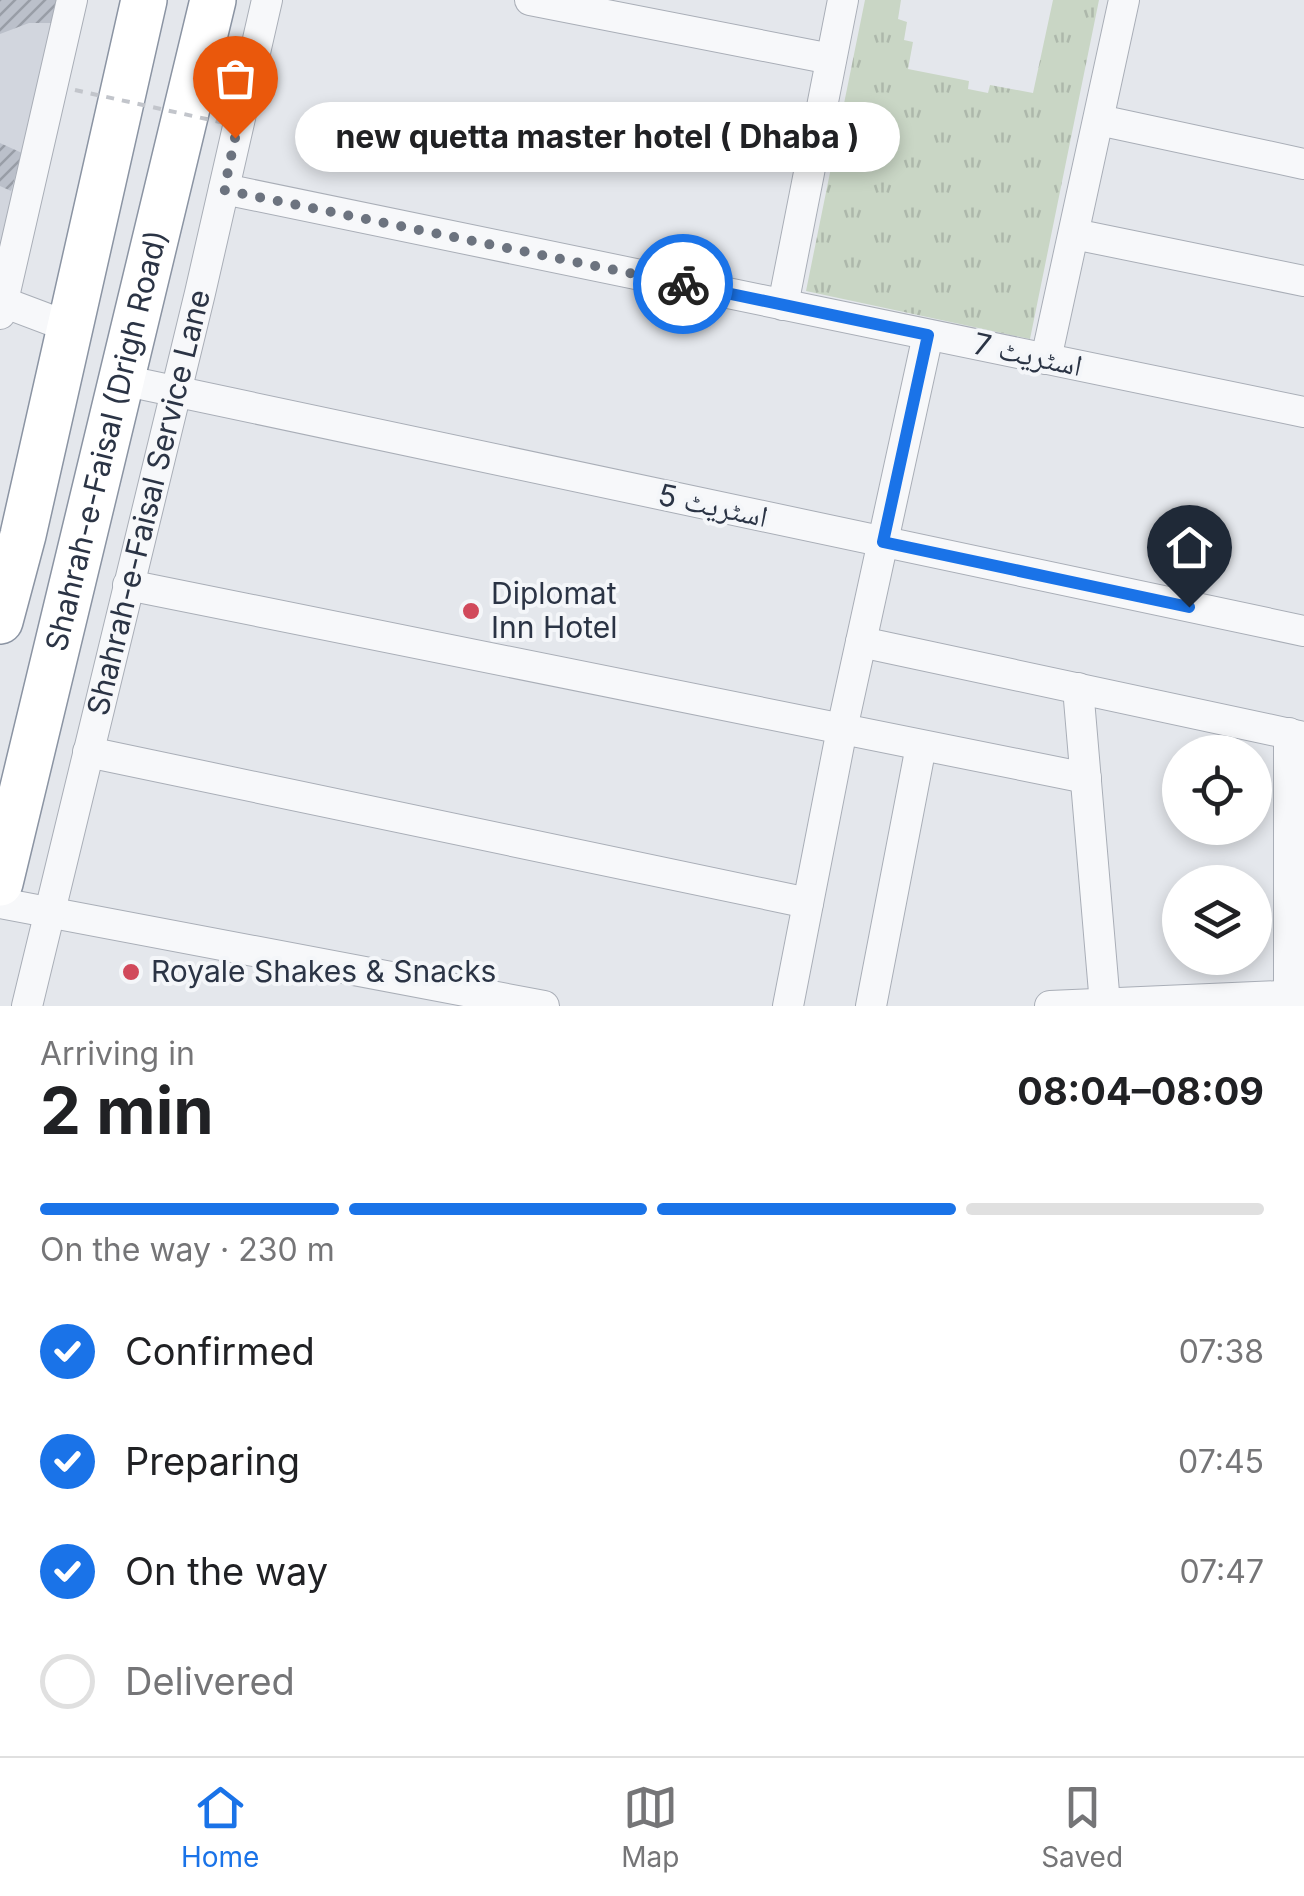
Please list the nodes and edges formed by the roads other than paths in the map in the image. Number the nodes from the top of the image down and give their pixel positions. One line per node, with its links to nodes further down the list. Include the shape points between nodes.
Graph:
1 (72, 0): 15 (street)
2 (144, 0): 16 (highway, Shahrah-e-Faisal (Drigh Road))
3 (213, 0): 19 (highway, Shahrah-e-Faisal (Drigh Road))
4 (267, 0): 11 (street, Shahrah-e-Faisal Service Lane)
5 (530, 0): 8 (street)
6 (843, 0): 8 (street)
7 (1124, 0): 9 (street)
8 (831, 59): 14 (street)
9 (1099, 120): 10 (street); 12 (street)
10 (1304, 164)
11 (224, 190): 14 (street, اسٹریٹ 7); 20 (street, Shahrah-e-Faisal Service Lane)
12 (1074, 234): 13 (street); 18 (street)
13 (1304, 281)
14 (784, 305): 17 (street, اسٹریٹ 7)
15 (1, 306): 16 (street)
16 (70, 328): 22 (highway, Shahrah-e-Faisal (Drigh Road))
17 (928, 335): 18 (street, اسٹریٹ 7); 23 (street)
18 (1046, 359): 21 (street, اسٹریٹ 7)
19 (122, 380): 20 (street, اسٹریٹ 5); 34 (highway, Shahrah-e-Faisal (Drigh Road))
20 (174, 392): 23 (street, اسٹریٹ 5); 24 (street, Shahrah-e-Faisal Service Lane)
21 (1304, 412)
22 (11, 533): 25 (highway, Shahrah-e-Faisal (Drigh Road))
23 (883, 542): 26 (street, اسٹریٹ 5); 27 (street)
24 (128, 585): 29 (street); 32 (street, Shahrah-e-Faisal Service Lane)
25 (0, 620)
26 (1304, 631)
27 (861, 642): 28 (street); 29 (street)
28 (1078, 688): 30 (street); 33 (street)
29 (842, 729): 31 (street); 36 (street)
30 (1296, 735): 38 (street)
31 (920, 746): 33 (street); 43 (street)
32 (88, 752): 36 (street); 37 (street, Shahrah-e-Faisal Service Lane)
33 (1086, 778): 39 (street)
34 (0, 884)
35 (0, 903): 37 (street)
36 (808, 904): 42 (street)
37 (49, 913): 40 (street, Shahrah-e-Faisal Service Lane); 41 (street)
38 (1283, 998): 39 (street)
39 (1105, 1004): 44 (street)
40 (27, 1006)
41 (544, 1006)
42 (788, 1006)
43 (871, 1006)
44 (1050, 1006)

